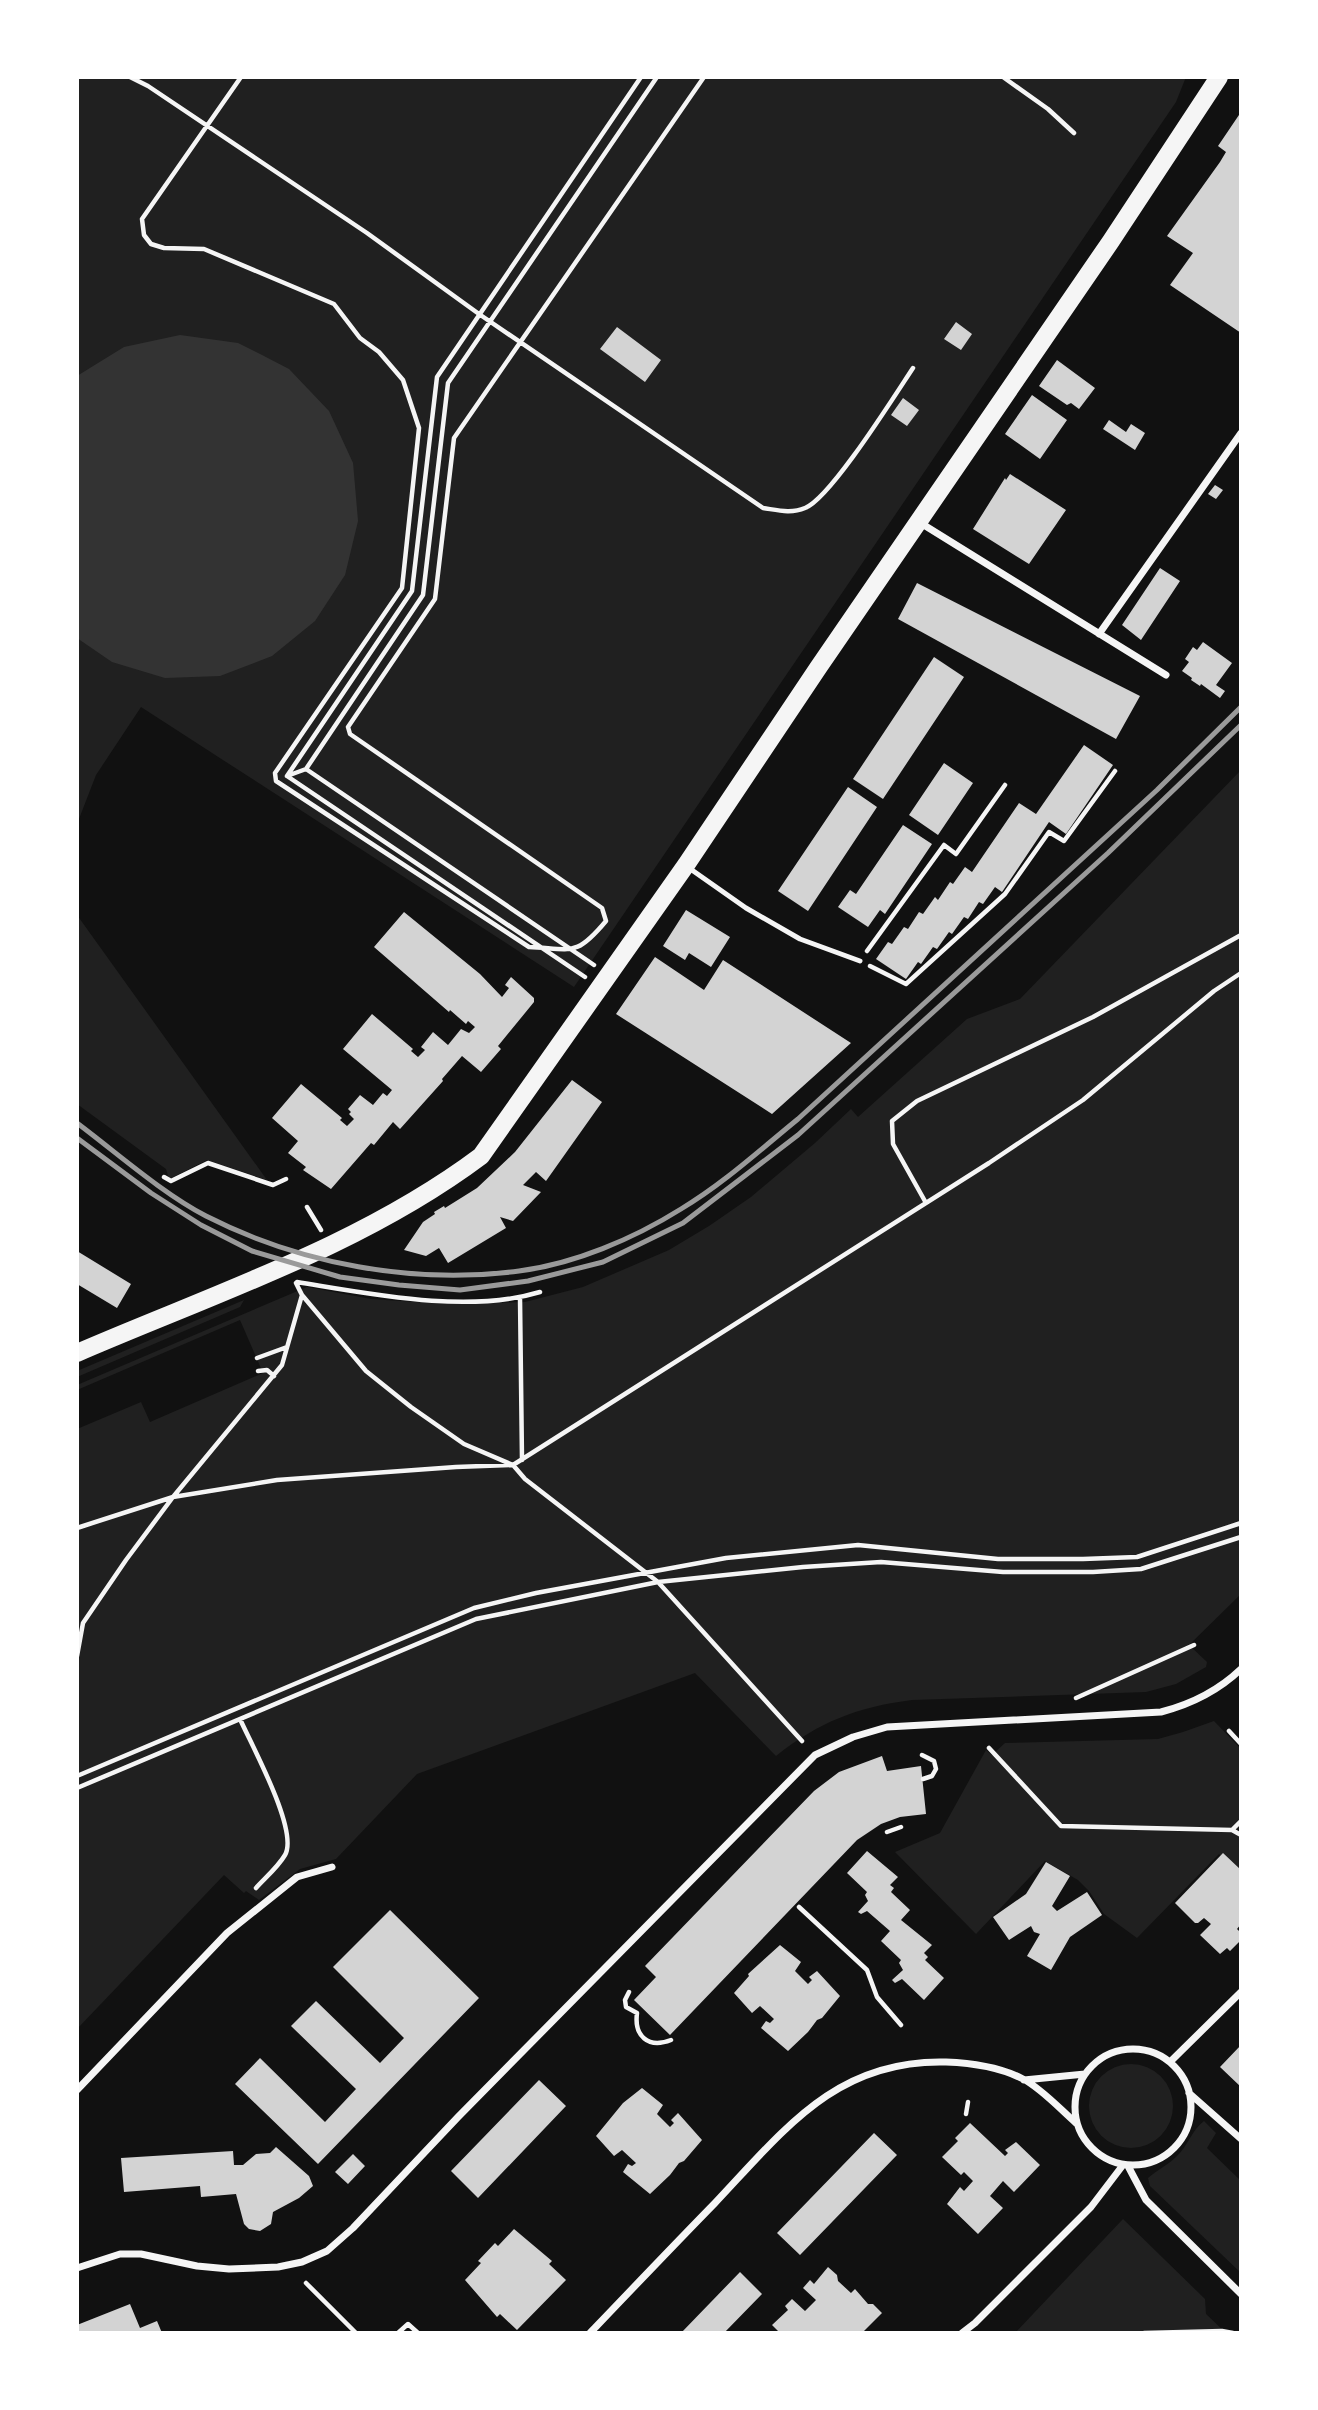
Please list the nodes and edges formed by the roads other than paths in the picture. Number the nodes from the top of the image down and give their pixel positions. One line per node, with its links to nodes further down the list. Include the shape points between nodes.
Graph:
1 (1219, 77): 3 (highway)
2 (1241, 433): 4 (street)
3 (919, 522): 4 (street); 6 (highway)
4 (1099, 634): 5 (street)
5 (1166, 675)
6 (686, 865): 7 (lane, via 800,939); 8 (highway, via 481,1156 404,1206 321,1249)
7 (860, 961)
8 (77, 1353)
9 (1241, 1668): 20 (street, via 1226,1683 1190,1704 1161,1712 887,1727 815,1755 327,2251 278,2267 229,2269 120,2254)
10 (332, 1867): 15 (street, via 297,1877 227,1933)
11 (1241, 1992): 12 (street)
12 (1170, 2062): 13 (street, via 1148,2051 1124,2050 1101,2058); 16 (street)
13 (1085, 2074): 14 (street); 17 (street, via 1074,2104)
14 (1024, 2080): 17 (street); 22 (street, via 989,2067 922,2061 866,2073 835,2090 790,2124)
15 (77, 2090)
16 (1189, 2093): 18 (street); 19 (street, via 1189,2124 1175,2148 1152,2162)
17 (1076, 2123): 19 (street, via 1091,2148)
18 (1241, 2139)
19 (1125, 2165): 21 (street, via 1146,2200); 23 (street, via 1091,2207)
20 (77, 2268)
21 (1241, 2294)
22 (590, 2333)
23 (962, 2333)

